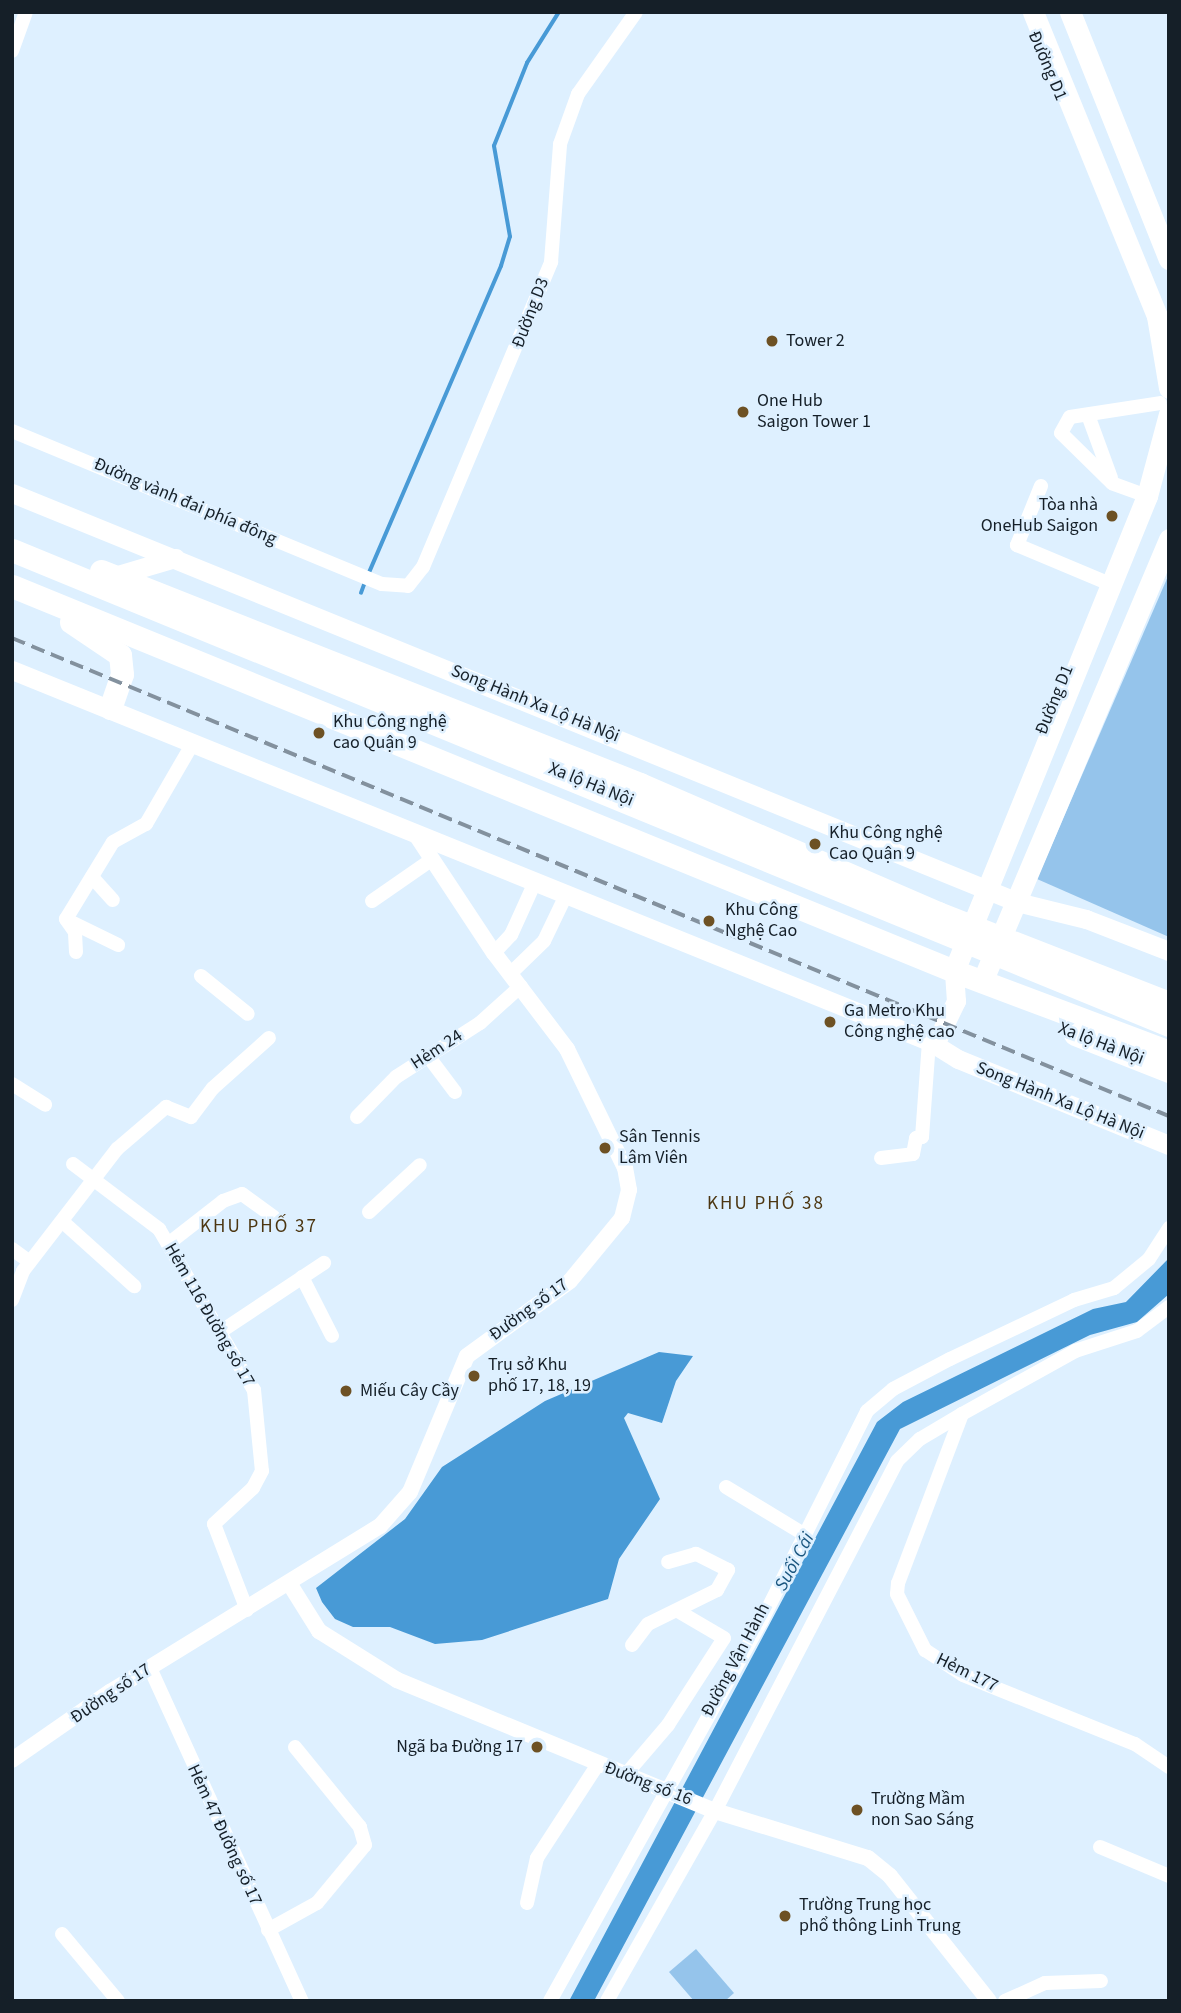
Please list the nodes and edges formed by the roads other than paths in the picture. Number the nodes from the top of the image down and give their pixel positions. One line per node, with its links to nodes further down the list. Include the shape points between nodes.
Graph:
1 (26, 12): 7 (street)
2 (636, 12): 29 (street, Đường D3, via 578,94 561,144 551,262 423,568 408,586)
3 (1025, 12): 9 (main road, Đường D1, via 1061,104)
4 (1033, 12): 9 (main road, Đường D1)
5 (1070, 12): 8 (main road)
6 (1079, 12): 8 (main road, via 1110,88)
7 (12, 51)
8 (1108, 108): 10 (main road)
9 (1075, 116): 11 (main road, Đường D1)
10 (1131, 166): 11 (main road); 12 (main road)
11 (1100, 179): 15 (main road, Đường D1, via 1157,316)
12 (1152, 218): 13 (main road); 14 (main road)
13 (1169, 237)
14 (1169, 260)
15 (1166, 401): 16 (street); 20 (main road, Đường D1)
16 (1088, 415): 18 (street); 18 (street, via 1070,417 1061,433)
17 (12, 430): 29 (street, Đường vành đai phía đông)
18 (1112, 483): 20 (street)
19 (1041, 486): 28 (street, via 1017,545)
20 (1151, 486): 22 (main road, Đường D1)
21 (12, 493): 26 (main road, Song Hành Xa Lộ Hà Nội)
22 (1134, 525): 24 (main road); 28 (main road, Đường D1)
23 (12, 533): 27 (highway, Xa lộ Hà Nội)
24 (1169, 540): 45 (main road, Đường D1)
25 (12, 550): 35 (highway, Xa lộ Hà Nội, via 402,714)
26 (175, 558): 27 (main road); 41 (main road, Song Hành Xa Lộ Hà Nội)
27 (114, 576): 36 (highway, Xa lộ Hà Nội)
28 (1110, 578): 41 (main road, Đường D1)
29 (383, 584)
30 (12, 586): 31 (highway, Xa lộ Hà Nội)
31 (42, 598): 33 (highway, via 120,655 122,674); 60 (highway, Xa lộ Hà Nội)
32 (12, 670): 33 (main road, Song Hành Xa Lộ Hà Nội)
33 (110, 708): 34 (main road, Song Hành Xa Lộ Hà Nội)
34 (193, 743): 37 (main road, Song Hành Xa Lộ Hà Nội); 39 (street, via 146,824 113,842)
35 (592, 784): 36 (highway); 48 (highway, Xa lộ Hà Nội)
36 (640, 784): 48 (highway, Xa lộ Hà Nội)
37 (415, 833): 38 (street, Đường số 17); 40 (main road, Song Hành Xa Lộ Hà Nội)
38 (431, 860): 44 (street); 54 (street, Đường số 17)
39 (92, 877): 43 (street); 47 (street)
40 (535, 882): 42 (main road, Song Hành Xa Lộ Hà Nội); 54 (street, via 511,935)
41 (986, 889): 45 (main road, Song Hành Xa Lộ Hà Nội); 48 (main road, Đường D1)
42 (566, 895): 56 (street, via 544,941); 65 (main road, Song Hành Xa Lộ Hà Nội)
43 (113, 900)
44 (372, 901)
45 (1017, 902): 46 (main road, Song Hành Xa Lộ Hà Nội); 50 (main road, Đường D1)
46 (1060, 911): 52 (main road, Song Hành Xa Lộ Hà Nội); 55 (main road, Song Hành Xa Lộ Hà Nội, via 1083,929)
47 (66, 919): 49 (street); 53 (street, via 75,932)
48 (969, 934): 50 (highway, Xa lộ Hà Nội); 60 (main road, Đường D1)
49 (118, 945)
50 (998, 945): 51 (highway, Xa lộ Hà Nội); 58 (highway, Xa lộ Hà Nội); 60 (main road, Đường D1)
51 (1031, 949): 58 (highway); 61 (highway, Xa lộ Hà Nội)
52 (1169, 951)
53 (76, 952)
54 (494, 953): 56 (street, Đường số 17)
55 (1169, 965)
56 (510, 974): 59 (street, Đường số 17)
57 (201, 976): 62 (street)
58 (1055, 979): 63 (highway, Xa lộ Hà Nội)
59 (521, 986): 66 (street, Hẻm 24); 96 (street, Đường số 17, via 550,1019 616,1145 629,1190 622,1218 570,1281 467,1356 428,1454 400,1506 380,1526)
60 (963, 986): 65 (main road, Đường D1); 67 (highway, Xa lộ Hà Nội)
61 (1169, 1003)
62 (248, 1014)
63 (1169, 1025)
64 (269, 1038): 77 (street, via 213,1088 188,1119 166,1107 155,1112 117,1149)
65 (932, 1042): 72 (main road, Song Hành Xa Lộ Hà Nội); 74 (street, via 922,1137 916,1138 913,1154)
66 (428, 1056): 69 (street); 71 (street, Hẻm 24, via 396,1077)
67 (1167, 1064)
68 (12, 1084): 70 (street)
69 (455, 1092)
70 (45, 1105)
71 (357, 1117)
72 (1156, 1133): 73 (main road, Song Hành Xa Lộ Hà Nội)
73 (1169, 1145)
74 (881, 1158)
75 (74, 1164): 77 (street, Hẻm 116 Đường số 17)
76 (420, 1165): 78 (street)
77 (94, 1182): 80 (street); 82 (street, Hẻm 116 Đường số 17, via 103,1183 145,1214)
78 (369, 1212)
79 (274, 1217): 82 (street, via 242,1194)
80 (63, 1222): 84 (street); 87 (street)
81 (1169, 1228): 94 (street, Đường Vận Hành, via 1149,1259 1114,1288 1074,1300 950,1359 877,1401 859,1423)
82 (168, 1244): 90 (street, Hẻm 116 Đường số 17)
83 (12, 1249): 84 (street)
84 (30, 1262): 88 (street)
85 (324, 1263): 86 (street)
86 (302, 1277): 90 (street); 91 (street)
87 (134, 1286)
88 (12, 1300)
89 (1169, 1307): 92 (street, via 1137,1331 1075,1351)
90 (220, 1332): 97 (street, Hẻm 116 Đường số 17, via 254,1390 262,1471 253,1488 214,1524)
91 (332, 1336)
92 (962, 1414): 104 (street, Hẻm 177, via 898,1583 897,1594 925,1650 963,1675 1123,1739); 107 (street, via 920,1439 892,1469)
93 (726, 1487): 94 (street)
94 (802, 1533): 106 (street, Đường Vận Hành, via 761,1622)
95 (668, 1562): 98 (street, via 696,1554 728,1570 717,1590)
96 (289, 1583): 97 (street, Đường số 17); 103 (street, Đường số 16, via 319,1631 358,1658)
97 (247, 1610): 100 (street, Đường số 17)
98 (678, 1611): 99 (street, via 648,1624); 105 (street, via 724,1639 668,1725)
99 (632, 1645)
100 (150, 1668): 102 (street, Đường số 17); 111 (street, Hẻm 47 Đường số 17)
101 (295, 1747): 111 (street, via 360,1827 365,1845 317,1903)
102 (12, 1760)
103 (598, 1765): 105 (street, Đường số 16); 110 (street, via 537,1858)
104 (1167, 1766)
105 (627, 1773): 106 (street, Đường số 16)
106 (671, 1790): 107 (street, Đường số 16); 116 (street, Đường Vận Hành)
107 (709, 1809): 117 (street); 118 (street, Đường số 16, via 868,1858 890,1876)
108 (1100, 1847): 109 (street)
109 (1169, 1876)
110 (527, 1903)
111 (268, 1930): 115 (street, Hẻm 47 Đường số 17)
112 (62, 1934): 114 (street)
113 (1101, 1981): 119 (street, via 1045,1983)
114 (118, 2001)
115 (302, 2001)
116 (550, 2001)
117 (607, 2001)
118 (989, 2001)
119 (1005, 2001)

